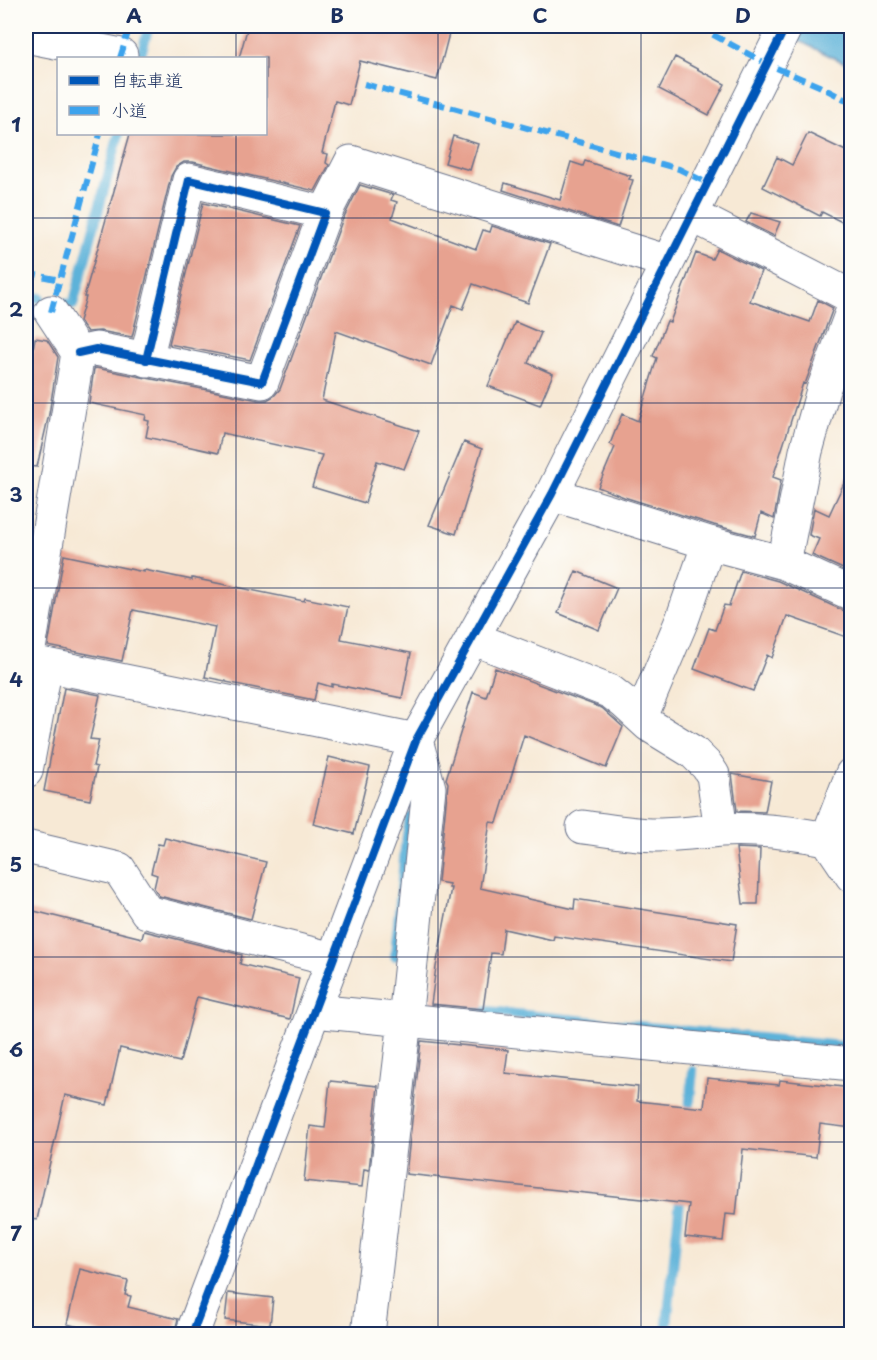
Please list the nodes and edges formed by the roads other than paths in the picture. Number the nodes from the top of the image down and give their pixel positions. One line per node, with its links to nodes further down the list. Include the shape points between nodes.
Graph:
1 (26, 36): 3 (street)
2 (779, 39): 5 (street)
3 (121, 55)
4 (325, 213): 6 (street, via 351,162); 11 (street, via 262,382); 11 (street, via 189,180)
5 (692, 215): 6 (street); 7 (street)
6 (668, 262): 12 (street)
7 (852, 297)
8 (51, 312): 10 (street)
9 (852, 312): 14 (street, via 823,390 806,451)
10 (78, 353): 11 (street, via 96,349); 17 (street)
11 (146, 360)
12 (552, 494): 13 (street); 16 (street)
13 (710, 543): 14 (street); 18 (street)
14 (784, 563): 15 (street)
15 (852, 594)
16 (472, 638): 18 (street, via 611,692); 19 (street)
17 (33, 662): 19 (street); 20 (street)
18 (641, 717): 23 (street, via 707,766 713,775)
19 (416, 740): 27 (street); 29 (street, via 429,788)
20 (26, 771)
21 (852, 774): 24 (street)
22 (583, 827): 23 (street, via 654,835)
23 (721, 830): 24 (street, via 793,832)
24 (827, 839): 26 (street)
25 (26, 847): 27 (street, via 119,869 147,912)
26 (852, 876)
27 (333, 959): 28 (street)
28 (314, 1011): 29 (street); 31 (street)
29 (405, 1020): 30 (street); 32 (street)
30 (852, 1064)
31 (192, 1335)
32 (368, 1335)

